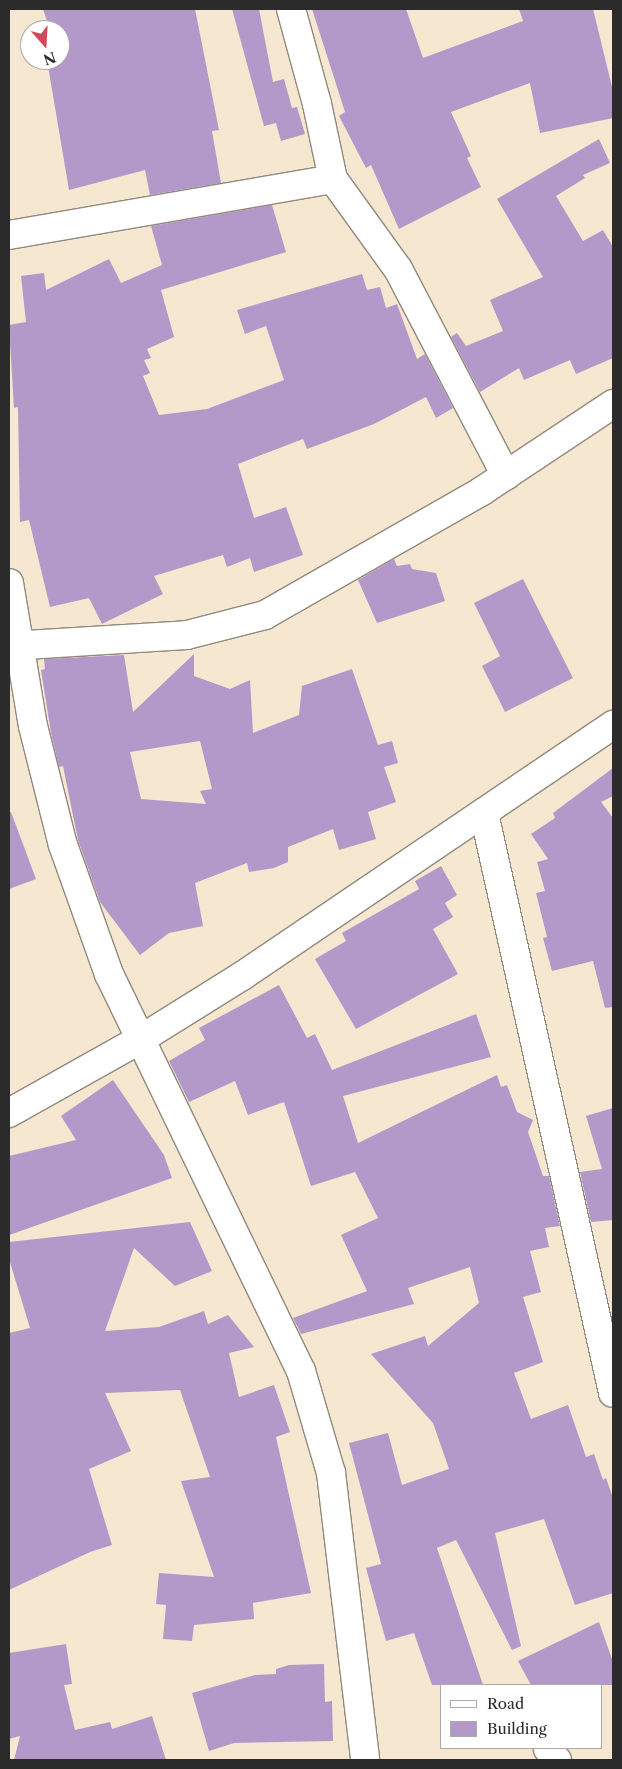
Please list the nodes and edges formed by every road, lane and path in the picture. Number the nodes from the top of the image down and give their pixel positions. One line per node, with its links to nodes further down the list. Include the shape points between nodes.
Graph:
1 (291, 9): 2 (street, via 317,104)
2 (333, 180): 3 (street); 5 (street, via 398,269)
3 (9, 235)
4 (613, 404): 5 (street)
5 (506, 476): 7 (street, via 265,615 187,634)
6 (9, 583): 7 (street)
7 (13, 646): 10 (street, via 63,845 109,974)
8 (613, 725): 9 (street)
9 (484, 813): 10 (street, via 242,976); 12 (street)
10 (141, 1039): 11 (street); 13 (street, via 300,1371 331,1473)
11 (9, 1113)
12 (613, 1392)
13 (365, 1760)

